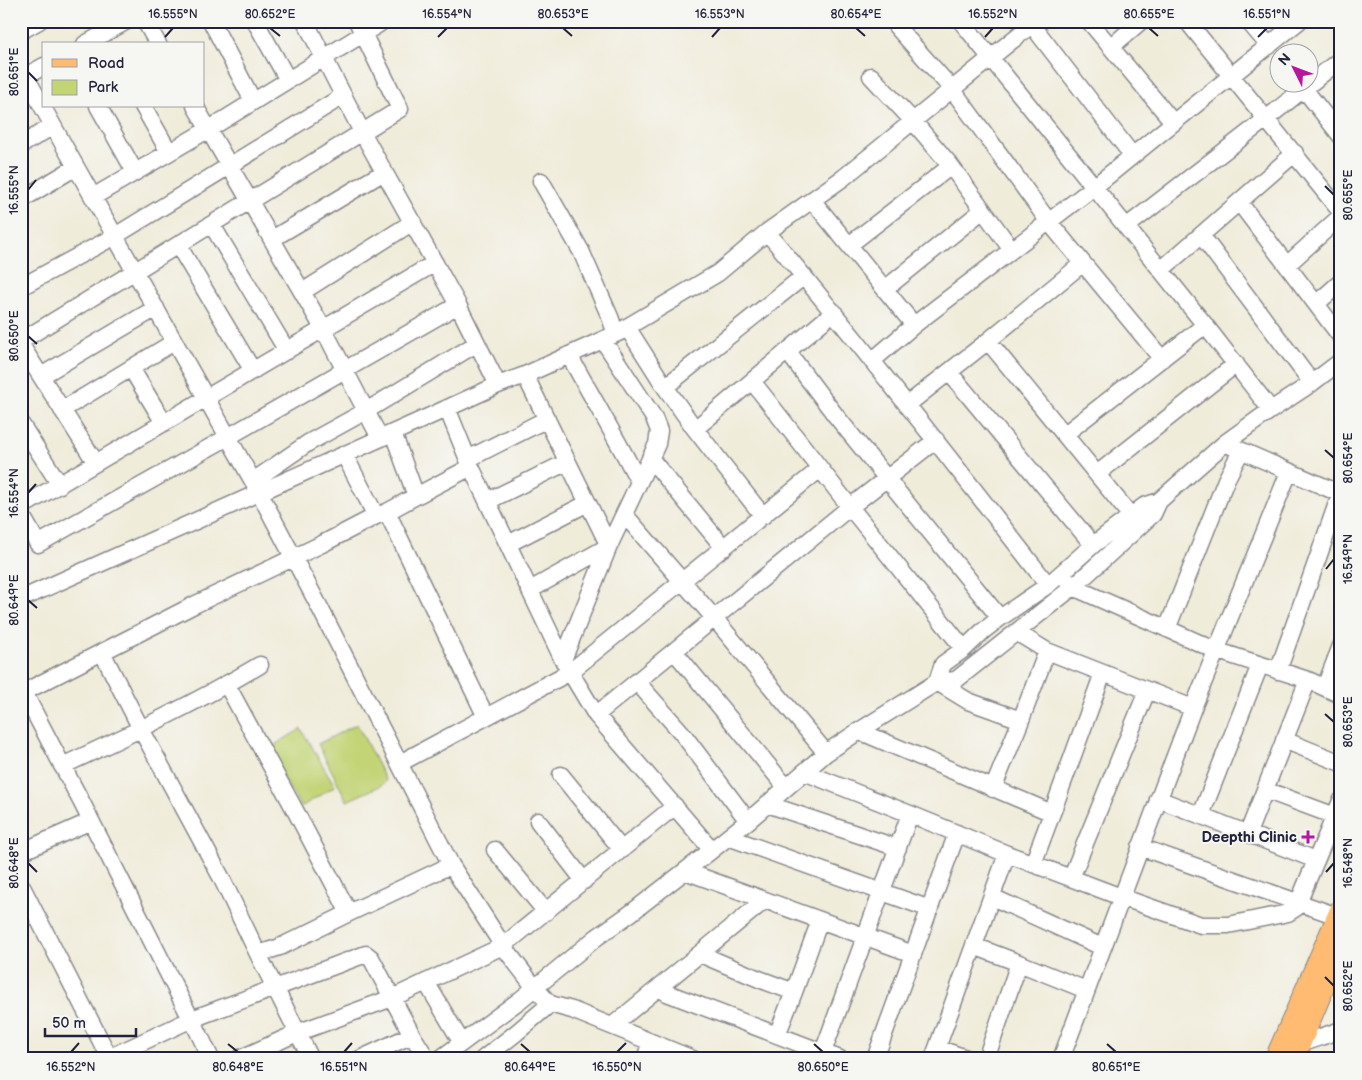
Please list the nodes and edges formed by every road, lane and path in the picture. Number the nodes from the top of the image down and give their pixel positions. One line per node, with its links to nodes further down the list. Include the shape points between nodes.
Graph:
1 (39, 21): 17 (street)
2 (127, 21): 18 (street)
3 (145, 21): 19 (street)
4 (212, 21): 35 (street)
5 (255, 21): 30 (street)
6 (304, 21): 22 (street)
7 (961, 21): 23 (street)
8 (1090, 21): 21 (street)
9 (1142, 21): 21 (street)
10 (1187, 21): 28 (street)
11 (1248, 21): 20 (street)
12 (1299, 21): 20 (street)
13 (1032, 22): 23 (street); 51 (street)
14 (379, 24): 16 (street)
15 (896, 26): 31 (street)
16 (360, 27): 22 (street); 46 (street, via 400,109)
17 (21, 31)
18 (105, 39)
19 (157, 42)
20 (1269, 46): 28 (street)
21 (1111, 47): 43 (street)
22 (324, 58): 30 (street); 34 (street)
23 (990, 59): 31 (street); 58 (street)
24 (1340, 61): 29 (street)
25 (42, 67): 26 (street)
26 (23, 72): 36 (street)
27 (870, 76): 42 (street)
28 (1230, 76): 41 (street); 43 (street)
29 (1320, 77)
30 (288, 80): 35 (street)
31 (952, 89): 42 (street); 67 (street)
32 (1300, 92): 41 (street)
33 (1306, 92): 47 (street)
34 (343, 96): 46 (street); 52 (street)
35 (253, 101): 45 (street)
36 (42, 106)
37 (43, 108): 44 (street)
38 (99, 108): 55 (street)
39 (144, 108): 49 (street)
40 (197, 108): 45 (street)
41 (1266, 119): 50 (street); 69 (street)
42 (913, 121): 53 (street); 61 (street)
43 (1174, 122): 51 (street)
44 (53, 126): 48 (street); 54 (street)
45 (209, 129): 49 (street); 52 (street)
46 (362, 132): 56 (street); 62 (street)
47 (1341, 136)
48 (21, 145)
49 (169, 152): 55 (street)
50 (1295, 153): 63 (street); 65 (street)
51 (1132, 155): 58 (street)
52 (230, 165): 62 (street); 72 (street)
53 (951, 166): 64 (street); 75 (street)
54 (76, 167): 59 (street); 60 (street)
55 (135, 172): 59 (street)
56 (384, 172): 66 (street); 73 (street)
57 (541, 181): 94 (street, via 580,251)
58 (1094, 187): 67 (street); 69 (street)
59 (93, 197): 72 (street)
60 (21, 200)
61 (812, 200): 70 (street); 75 (street)
62 (250, 201): 68 (street); 73 (street)
63 (1239, 202): 71 (street); 79 (street)
64 (983, 210): 76 (street); 85 (street)
65 (1341, 214): 79 (street)
66 (413, 222): 78 (street); 86 (street)
67 (1049, 222): 76 (street); 77 (street)
68 (212, 225): 74 (street); 101 (street)
69 (1126, 227): 80 (street)
70 (767, 232): 82 (street); 94 (street, via 718,273)
71 (1201, 235): 80 (street); 115 (street)
72 (115, 236): 81 (street); 84 (street)
73 (272, 239): 86 (street)
74 (178, 245): 81 (street); 110 (street)
75 (849, 245): 85 (street)
76 (1012, 250): 91 (street)
77 (1084, 263): 97 (street); 104 (street)
78 (435, 264): 88 (street); 93 (street)
79 (1287, 264): 87 (street)
80 (1161, 270): 92 (street)
81 (135, 272): 89 (street); 96 (street)
82 (804, 276): 90 (street); 117 (street)
83 (1341, 282): 87 (street)
84 (21, 287)
85 (885, 289): 91 (street)
86 (302, 292): 93 (street)
87 (1316, 304): 95 (street)
88 (458, 305): 99 (street); 109 (street)
89 (156, 308): 98 (street); 113 (street)
90 (834, 312): 102 (street); 105 (street)
91 (914, 325): 105 (street)
92 (1205, 325): 104 (street); 107 (street)
93 (324, 330): 101 (street); 109 (street)
94 (615, 334): 103 (street); 117 (street); 125 (street)
95 (1341, 337)
96 (21, 341)
97 (988, 341): 111 (street); 130 (street)
98 (174, 342): 108 (street); 118 (street)
99 (476, 344): 116 (street); 124 (street)
100 (21, 345): 113 (street)
101 (287, 351): 110 (street)
102 (787, 351): 114 (street); 144 (street)
103 (569, 355): 112 (street); 145 (street)
104 (1162, 359): 130 (street)
105 (872, 360): 120 (street)
106 (1341, 361): 115 (street)
107 (1236, 364): 123 (street); 143 (street)
108 (131, 368): 122 (street); 127 (street)
109 (344, 370): 124 (street); 132 (street)
110 (253, 371): 118 (street)
111 (950, 372): 120 (street); 161 (street)
112 (525, 374): 116 (street); 126 (street)
113 (41, 376): 122 (street)
114 (752, 381): 129 (street); 141 (street)
115 (1312, 383): 123 (street)
116 (498, 385): 121 (street)
117 (666, 387): 119 (street)
118 (206, 398): 127 (street); 132 (street)
119 (676, 402): 125 (street); 129 (street)
120 (907, 405): 133 (street)
121 (447, 408): 131 (street); 140 (street)
122 (62, 410): 139 (street)
123 (1271, 410): 134 (street)
124 (366, 411): 131 (street); 147 (street, via 308,443)
125 (654, 418): 137 (street, via 657,444)
126 (546, 419): 138 (street); 140 (street)
127 (164, 423): 139 (street)
128 (21, 424): 146 (street)
129 (695, 429): 158 (street)
130 (1065, 434): 143 (street)
131 (386, 436): 136 (street); 149 (street)
132 (228, 437): 147 (street); 155 (street, via 38,544)
133 (936, 440): 144 (street); 165 (street)
134 (1225, 443): 135 (street); 151 (street)
135 (1241, 451): 142 (street); 172 (street, via 1226,480)
136 (344, 454): 147 (street); 156 (street)
137 (650, 458): 145 (street); 163 (street)
138 (567, 462): 150 (street); 152 (street)
139 (96, 463): 146 (street)
140 (470, 463): 149 (street); 150 (street)
141 (820, 469): 153 (street); 158 (street)
142 (1288, 472): 148 (street); 176 (street)
143 (1096, 474): 159 (street)
144 (887, 479): 153 (street); 170 (street)
145 (639, 482): 157 (street)
146 (60, 485): 154 (street)
147 (256, 486): 164 (street); 169 (street)
148 (1341, 493): 183 (street)
149 (416, 496): 156 (street)
150 (488, 501): 160 (street)
151 (1159, 501): 159 (street, via 1144,506); 167 (street, via 1153,514)
152 (588, 503): 160 (street); 162 (street)
153 (850, 507): 171 (street); 175 (street)
154 (21, 508)
155 (21, 514)
156 (382, 514): 164 (street); 195 (street)
157 (624, 514): 162 (street); 166 (street)
158 (763, 516): 163 (street)
159 (1131, 516): 161 (street)
160 (508, 544): 168 (street)
161 (1092, 545): 165 (street)
162 (609, 546): 168 (street); 182 (street)
163 (724, 548): 166 (street)
164 (294, 558): 178 (street); 202 (street)
165 (1053, 579): 167 (street); 170 (street)
166 (682, 581): 171 (street); 182 (street)
167 (1073, 587): 172 (street); 173 (street)
168 (530, 590): 182 (street)
169 (21, 599)
170 (1000, 618): 175 (street)
171 (715, 619): 179 (street); 200 (street)
172 (1167, 630): 176 (street)
173 (1016, 632): 177 (street); 187 (street, via 956,680)
174 (1341, 646): 189 (street)
175 (964, 649): 187 (street, via 943,664)
176 (1215, 650): 181 (street); 193 (street)
177 (1047, 651): 184 (street); 196 (street)
178 (102, 652): 190 (street); 197 (street)
179 (674, 652): 186 (street); 206 (street)
180 (260, 665): 188 (street)
181 (1260, 665): 183 (street); 215 (street)
182 (567, 666): 194 (street); 195 (street)
183 (1278, 671): 185 (street)
184 (1102, 674): 191 (street); 213 (street)
185 (1308, 680): 189 (street); 199 (street)
186 (637, 682): 194 (street); 218 (street, via 682,733)
187 (937, 682): 196 (street, via 968,701); 198 (street)
188 (227, 685): 197 (street); 244 (street)
189 (1325, 687): 192 (street)
190 (22, 689): 203 (street)
191 (1148, 691): 193 (street); 233 (street)
192 (1341, 695)
193 (1193, 708): 209 (street)
194 (596, 715): 211 (street)
195 (486, 717): 202 (street)
196 (1021, 720): 207 (street)
197 (141, 729): 203 (street); 251 (street, via 221,877)
198 (859, 731): 200 (street); 207 (street)
199 (1284, 740): 201 (street); 208 (street)
200 (826, 753): 204 (street)
201 (1341, 763)
202 (400, 764): 231 (street)
203 (62, 766): 216 (street)
204 (804, 772): 206 (street); 214 (street)
205 (561, 774): 225 (street)
206 (786, 788): 210 (street)
207 (993, 788): 213 (street)
208 (1265, 790): 212 (street); 220 (street)
209 (1158, 799): 215 (street); 222 (street)
210 (767, 804): 218 (street); 223 (street)
211 (675, 806): 225 (street); 226 (street)
212 (1338, 808): 229 (street)
213 (1052, 813): 230 (street)
214 (910, 814): 219 (street); 223 (street)
215 (1201, 815): 220 (street)
216 (91, 821): 227 (street); 263 (street)
217 (538, 821): 234 (street)
218 (748, 821): 221 (street)
219 (958, 833): 228 (street); 241 (street)
220 (1248, 833): 229 (street)
221 (728, 837): 226 (street); 236 (street)
222 (1140, 847): 238 (street); 240 (street)
223 (898, 848): 236 (street)
224 (495, 850): 242 (street)
225 (622, 850): 234 (street)
226 (712, 850): 232 (street)
227 (21, 852)
228 (1007, 854): 230 (street); 237 (street)
229 (1316, 860): 240 (street)
230 (1033, 864): 233 (street)
231 (451, 865): 244 (street); 247 (street)
232 (685, 871): 239 (street); 256 (street)
233 (1071, 878): 238 (street)
234 (584, 881): 242 (street)
235 (21, 885): 274 (street)
236 (882, 892): 241 (street); 246 (street)
237 (992, 897): 248 (street); 250 (street)
238 (1121, 897): 240 (street, via 1200,925 1228,925 1288,913); 250 (street)
239 (764, 900): 245 (street); 252 (street)
240 (1302, 903): 243 (street)
241 (930, 909): 253 (street)
242 (546, 912): 247 (street)
243 (1334, 912): 271 (main road)
244 (349, 913): 251 (street, via 280,947)
245 (820, 920): 246 (street); 260 (street)
246 (866, 936): 253 (street); 272 (street)
247 (503, 946): 255 (street); 256 (street)
248 (974, 946): 254 (street); 273 (street)
249 (1341, 947): 271 (main road)
250 (1102, 948): 259 (street)
251 (258, 954): 258 (street)
252 (700, 954): 257 (street); 260 (street)
253 (914, 954): 285 (street)
254 (1019, 963): 259 (street); 287 (street)
255 (426, 982): 261 (street); 270 (street)
256 (535, 988): 262 (street); 270 (street)
257 (659, 988): 264 (street); 267 (street)
258 (276, 989): 261 (street, via 366,954); 263 (street); 266 (street)
259 (1086, 990): 288 (street)
260 (794, 992): 267 (street)
261 (392, 998): 266 (street); 268 (street)
262 (550, 1004): 264 (street); 275 (street)
263 (192, 1019): 274 (street); 276 (street)
264 (612, 1026): 269 (street)
265 (1341, 1030): 271 (street)
266 (297, 1033): 277 (street); 278 (street)
267 (777, 1034): 272 (street)
268 (412, 1035): 279 (street); 280 (street)
269 (651, 1042): 282 (street); 283 (street)
270 (462, 1043): 281 (street)
271 (1293, 1047): 289 (main road)
272 (824, 1052): 284 (street)
273 (935, 1053): 286 (street)
274 (109, 1058)
275 (486, 1058)
276 (211, 1059)
277 (240, 1059)
278 (311, 1059)
279 (360, 1059)
280 (427, 1059)
281 (440, 1059)
282 (645, 1059)
283 (693, 1059)
284 (840, 1059)
285 (875, 1059)
286 (969, 1059)
287 (986, 1059)
288 (1061, 1059)
289 (1275, 1059)

